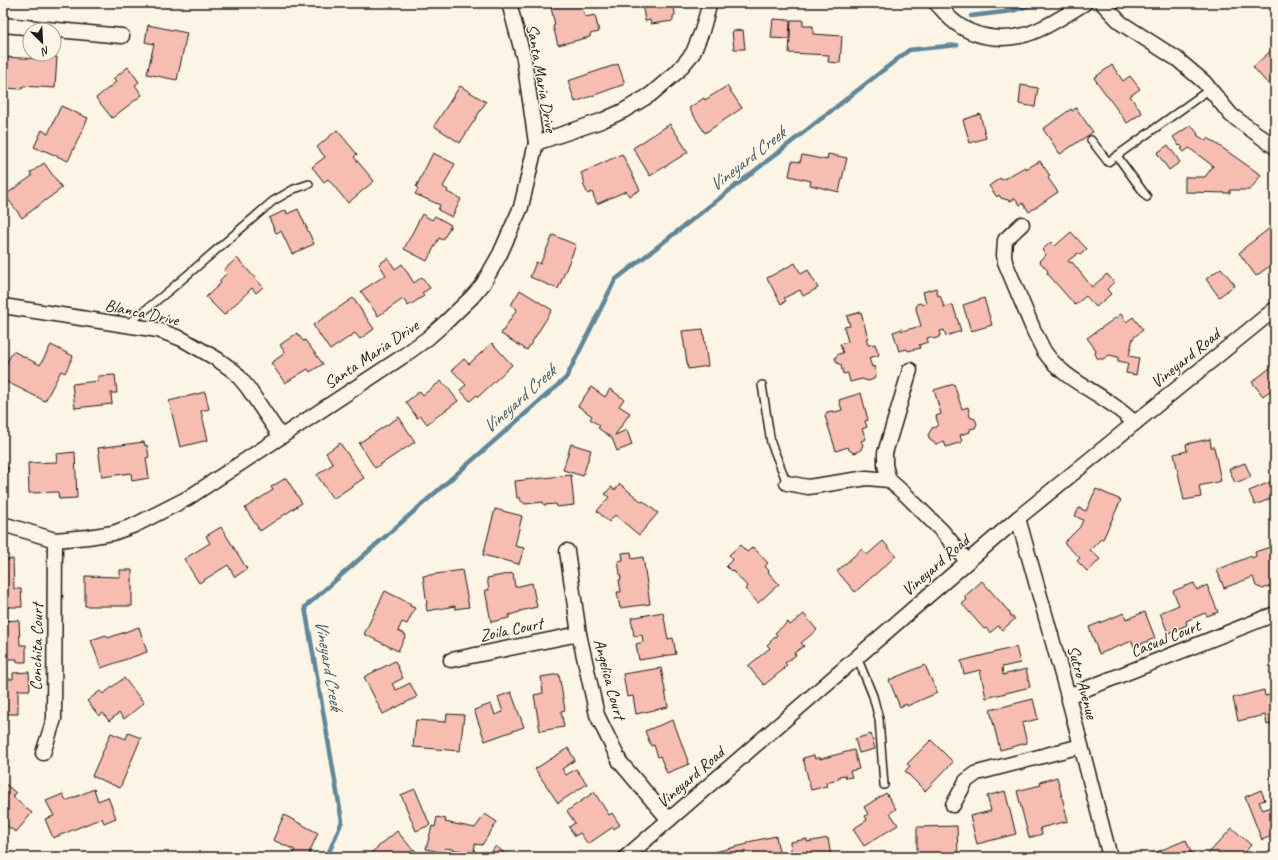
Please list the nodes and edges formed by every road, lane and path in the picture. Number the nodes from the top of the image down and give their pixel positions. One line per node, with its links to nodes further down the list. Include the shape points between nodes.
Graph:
1 (509, 3): 10 (street, Santa Maria Drive, via 524,59)
2 (709, 3): 10 (street, via 693,53 677,72 650,96 601,121)
3 (936, 3): 4 (street, via 952,20 975,34 995,38 1018,37 1039,30)
4 (1085, 3)
5 (1108, 5): 8 (street, via 1121,23 1177,59)
6 (3, 25): 7 (street)
7 (122, 36)
8 (1210, 89): 11 (street, via 1231,115); 12 (lane)
9 (1091, 140): 12 (lane, via 1108,162)
10 (536, 143): 22 (street, Santa Maria Drive, via 521,207 512,229 492,270 472,297 428,338 402,357)
11 (1275, 147)
12 (1117, 156): 14 (lane)
13 (308, 184): 18 (lane, via 273,201)
14 (1148, 197)
15 (1022, 224): 21 (street, via 1005,240 1004,255 1012,281 1044,352 1070,379 1110,403)
16 (3, 306): 18 (street, Blanca Drive)
17 (1275, 308): 21 (street, Vineyard Road)
18 (127, 326): 22 (street, Blanca Drive, via 158,330 182,339 235,372)
19 (910, 370): 23 (street, via 885,453)
20 (762, 385): 24 (lane, via 771,443)
21 (1135, 423): 25 (street, Vineyard Road)
22 (281, 436): 27 (street, Santa Maria Drive, via 188,498 135,526 88,537)
23 (889, 480): 24 (street, via 867,478 808,487); 29 (street, via 942,530)
24 (787, 483)
25 (1018, 518): 29 (street, Vineyard Road); 34 (street, Sutro Avenue)
26 (3, 524): 27 (street, Santa Maria Drive)
27 (55, 540): 36 (street, Conchita Court, via 54,719)
28 (567, 551): 31 (street, Angelica Court)
29 (967, 561): 32 (street, Vineyard Road)
30 (1275, 614): 34 (street, Casual Court)
31 (579, 634): 33 (street, Zoila Court); 39 (street, Angelica Court, via 597,715 603,729 620,762)
32 (857, 657): 37 (lane, via 873,696 879,719); 39 (street, Vineyard Road)
33 (451, 660)
34 (1068, 696): 35 (street, Sutro Avenue)
35 (1081, 746): 38 (street, via 977,773 966,781); 42 (street, Sutro Avenue)
36 (43, 752)
37 (884, 785)
38 (953, 806)
39 (669, 820): 40 (street, Vineyard Road)
40 (641, 851): 41 (street, Vineyard Road)
41 (626, 857)
42 (1110, 857)

